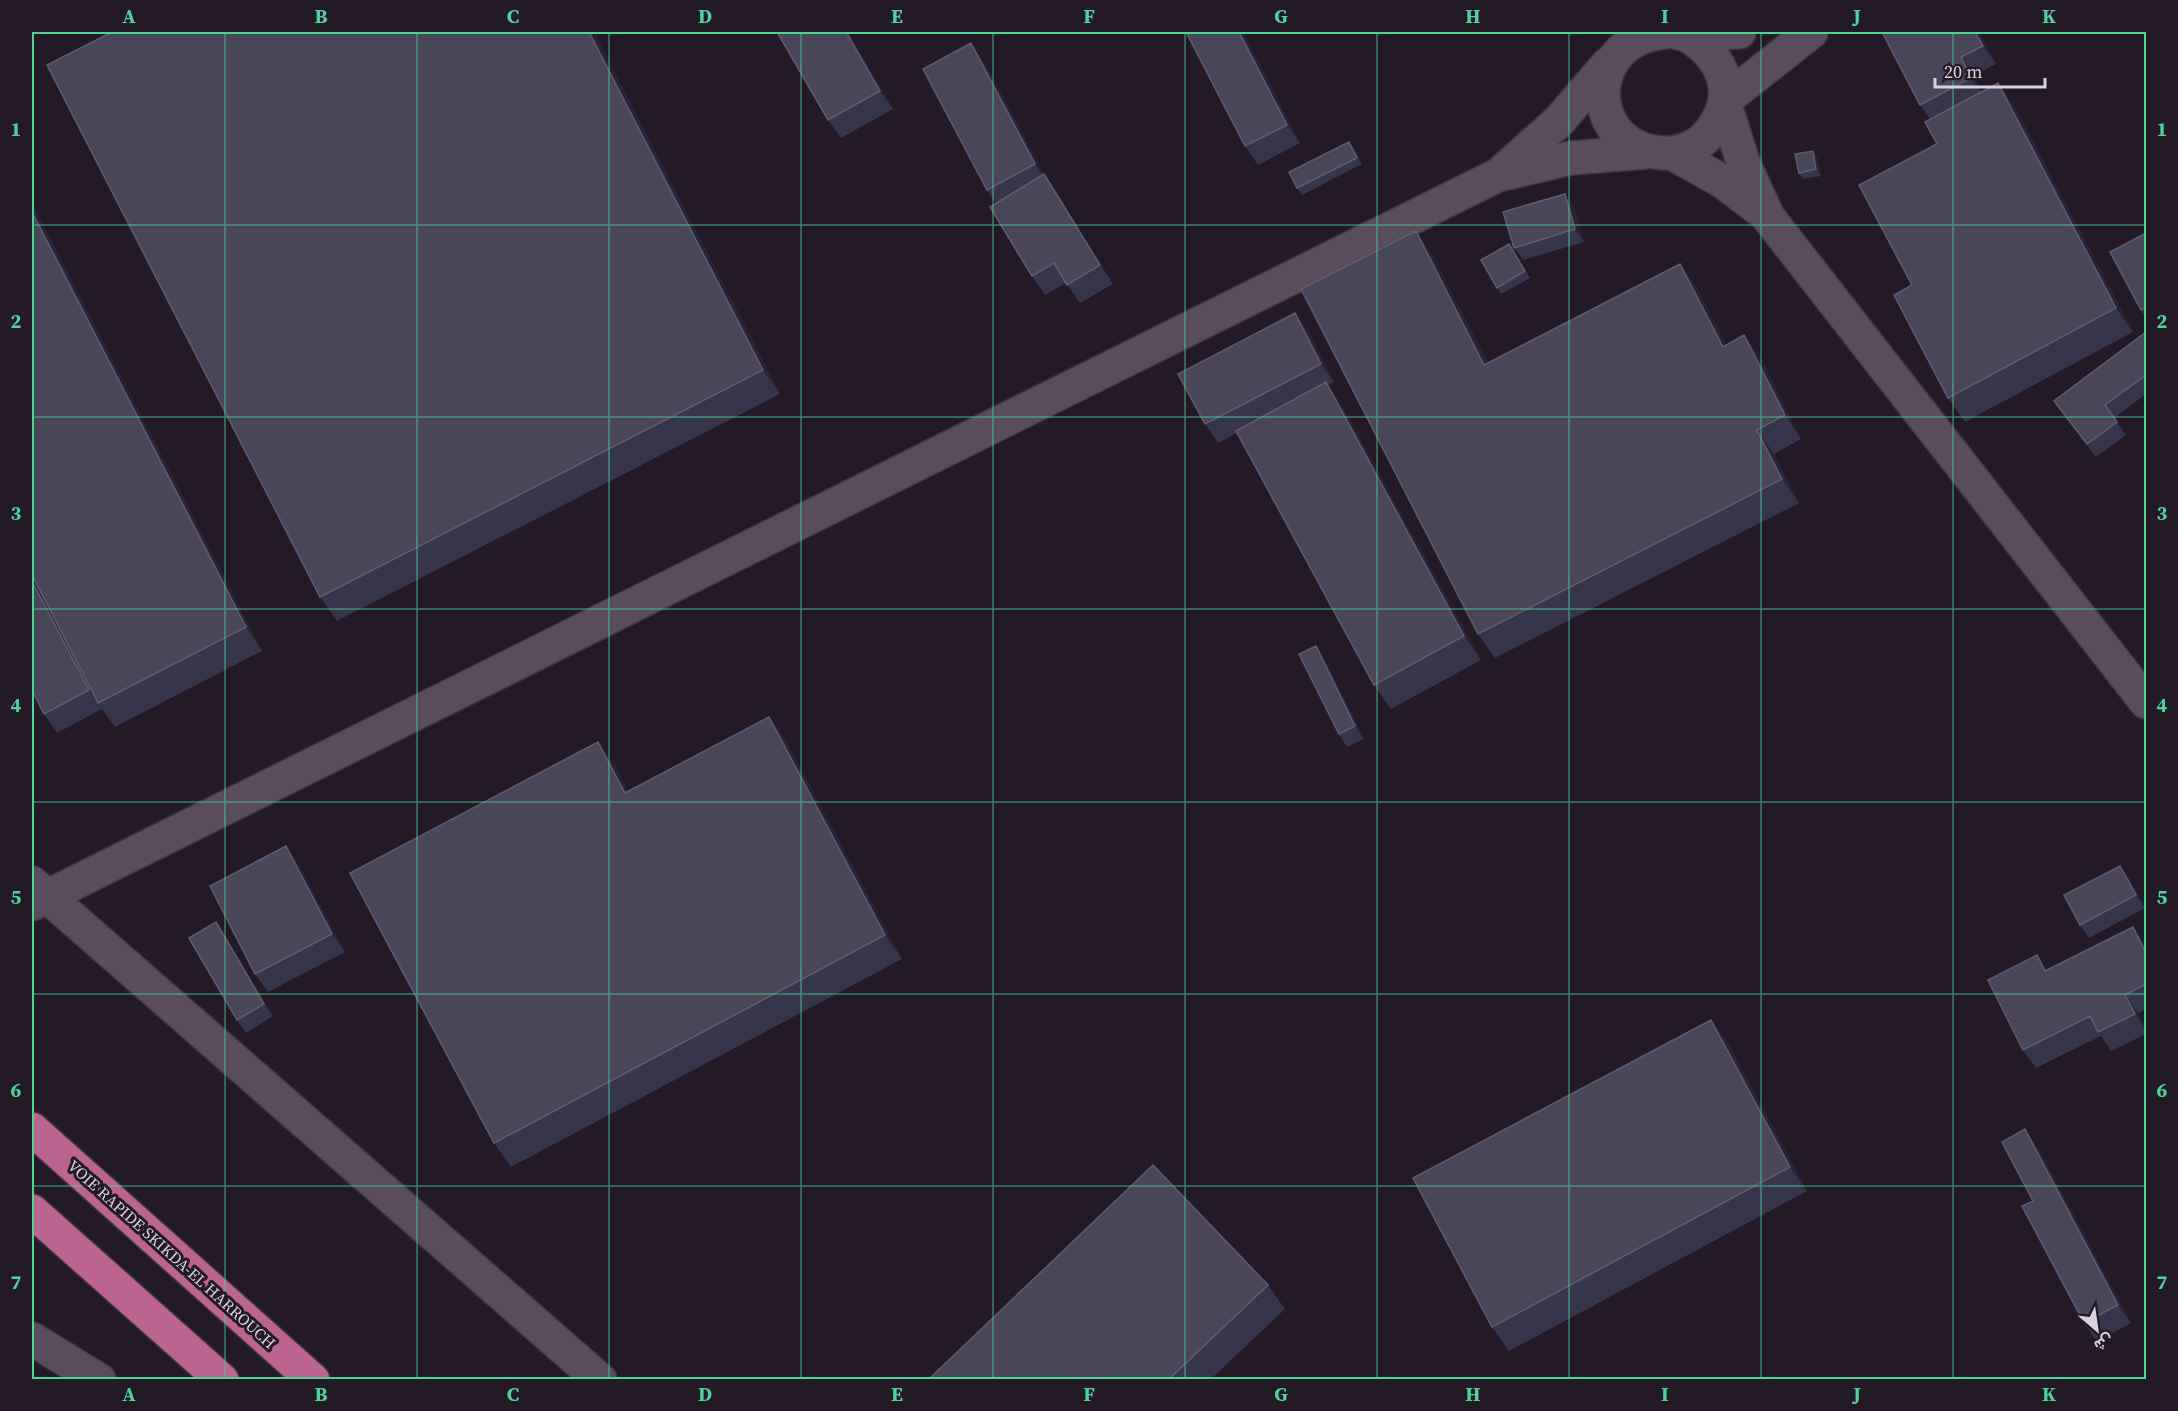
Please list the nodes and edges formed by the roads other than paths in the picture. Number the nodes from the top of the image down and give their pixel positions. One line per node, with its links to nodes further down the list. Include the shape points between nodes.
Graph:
1 (1739, 32): 3 (street)
2 (1811, 32): 5 (street)
3 (1674, 33): 4 (street, via 1649,33); 5 (street, via 1704,46 1717,61 1724,80)
4 (1622, 44): 6 (street, via 1603,81 1603,104 1611,124 1626,141); 7 (street, via 1559,121)
5 (1725, 102): 6 (street, via 1718,122 1706,138 1690,148); 8 (street, via 1743,162)
6 (1659, 153): 7 (street, via 1571,158); 8 (street, via 1722,181)
7 (1498, 175): 10 (street)
8 (1768, 217): 9 (street)
9 (2146, 702)
10 (37, 894): 17 (street)
11 (32, 1129): 16 (highway, VOIE RAPIDE SKIKDA-EL HARROUCH)
12 (32, 1210): 14 (highway)
13 (32, 1339): 15 (street)
14 (210, 1375)
15 (99, 1380)
16 (313, 1380)
17 (600, 1380)

